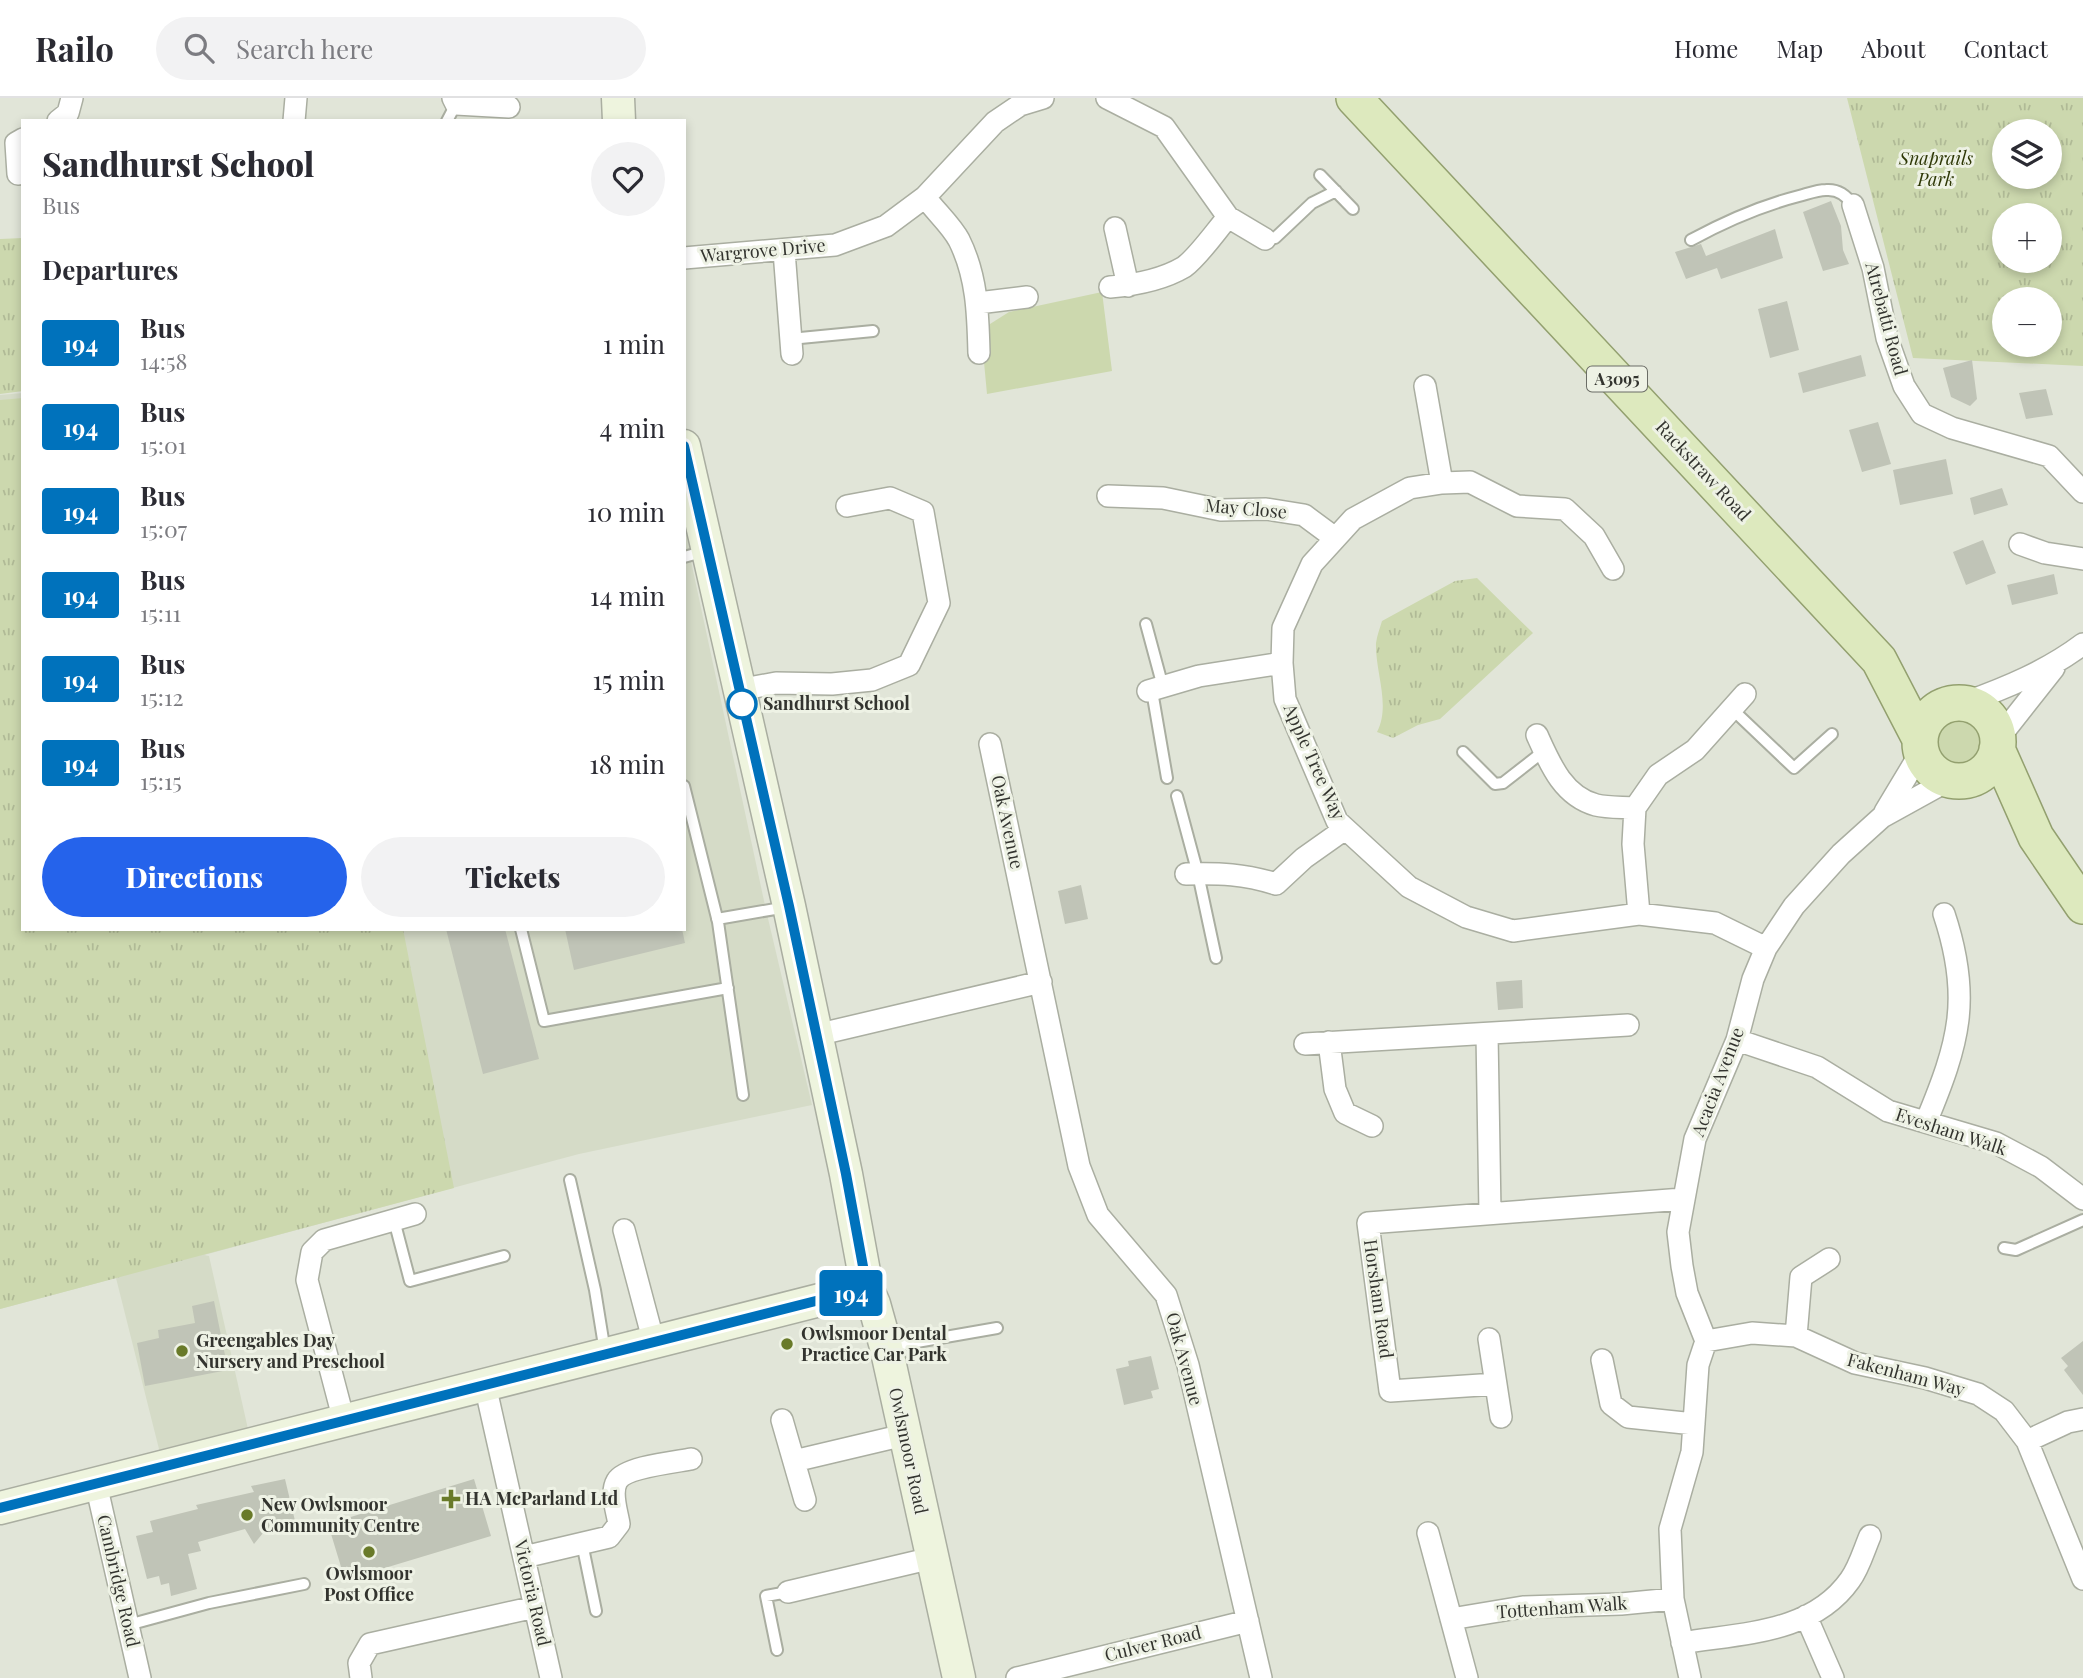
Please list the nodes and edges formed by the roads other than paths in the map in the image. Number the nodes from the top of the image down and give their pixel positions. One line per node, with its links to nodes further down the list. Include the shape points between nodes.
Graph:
1 (296, 98): 9 (street)
2 (618, 98): 10 (street)
3 (1043, 98): 6 (street, Wargrove Drive)
4 (1107, 98): 18 (street, via 1164,127)
5 (1354, 98): 42 (main road, Rackstraw Road / A3095)
6 (1018, 101): 15 (street, Wargrove Drive)
7 (452, 108): 8 (street)
8 (509, 114)
9 (294, 119)
10 (620, 119)
11 (21, 140): 12 (street, via 16,143)
12 (18, 174)
13 (1320, 175): 14 (lane)
14 (1336, 191): 17 (lane); 20 (lane, via 1312,203 1275,238)
15 (925, 197): 22 (street, Wargrove Drive, via 886,226 835,245); 25 (street, via 958,239)
16 (1853, 205): 21 (lane, via 1839,192 1826,190 1766,205); 32 (street, Atrebatti Road, via 1873,268 1887,338 1904,386 1922,414 1952,428 2049,456)
17 (1353, 209)
18 (1228, 217): 19 (street, via 1185,266 1159,278 1119,286); 20 (street)
19 (1115, 228)
20 (1265, 239)
21 (1691, 240)
22 (784, 251): 23 (street, Wargrove Drive); 27 (street)
23 (686, 258)
24 (1027, 297): 25 (street)
25 (978, 303): 28 (street)
26 (873, 331): 27 (lane)
27 (791, 347)
28 (979, 352)
29 (1425, 386): 31 (street)
30 (686, 464): 37 (street, Owlsmoor Road)
31 (1442, 483): 35 (street, Apple Tree Way, via 1410,488 1353,519); 39 (street, Apple Tree Way, via 1470,482 1517,506 1565,509 1594,536)
32 (2083, 492)
33 (1108, 496): 35 (street, May Close, via 1304,515)
34 (847, 506): 45 (street, via 890,498 923,512 939,603 909,665 872,680 776,683)
35 (1335, 538): 44 (street, Apple Tree Way, via 1312,564 1283,628)
36 (2020, 544): 38 (street)
37 (696, 554): 45 (street, Owlsmoor Road)
38 (2083, 559)
39 (1612, 569)
40 (1146, 624): 46 (lane)
41 (2083, 644): 43 (street)
42 (1879, 660): 48 (main road, Rackstraw Road / A3095); 53 (main road, Rackstraw Road / A3095)
43 (2060, 662): 48 (street, via 2001,690); 52 (street)
44 (1282, 663): 46 (street, via 1233,669); 61 (street, Apple Tree Way, via 1285,699 1337,821)
45 (738, 690): 64 (street, Owlsmoor Road)
46 (1154, 690): 55 (lane)
47 (1738, 702): 49 (lane, via 1794,768); 59 (street, via 1695,750 1658,775)
48 (1958, 703): 52 (main road, via 1988,715); 53 (main road, via 1933,712 1924,723)
49 (1832, 734)
50 (1540, 743): 54 (lane, via 1503,783 1495,784); 59 (street, via 1554,772 1572,793 1596,804)
51 (990, 744): 72 (street, Oak Avenue)
52 (1998, 744): 56 (main road, via 1987,769 1975,778); 62 (main road)
53 (1920, 745): 56 (main road, via 1931,770); 60 (street, Acacia Avenue)
54 (1463, 752)
55 (1167, 778)
56 (1955, 781): 60 (street, Acacia Avenue); 62 (main road, via 2002,808)
57 (686, 794): 68 (lane)
58 (1177, 796): 63 (lane)
59 (1635, 808): 66 (street)
60 (1882, 817): 70 (street, Acacia Avenue, via 1794,906)
61 (1345, 829): 63 (street, via 1276,884 1226,873); 66 (street, Apple Tree Way, via 1409,887 1466,917 1513,931)
62 (2036, 837): 65 (main road)
63 (1192, 874): 71 (lane)
64 (789, 906): 68 (lane); 76 (street, Owlsmoor Road)
65 (2083, 906)
66 (1639, 914): 70 (street, Apple Tree Way, via 1715,923)
67 (1944, 914): 81 (street, via 1955,948 1960,991 1957,1030 1948,1070)
68 (717, 919): 73 (lane)
69 (522, 931): 73 (lane, via 544,1021)
70 (1766, 948): 77 (street, Acacia Avenue)
71 (1216, 958)
72 (1041, 982): 76 (street); 130 (street, Oak Avenue, via 1079,1166 1098,1215 1166,1294 1188,1365)
73 (728, 988): 80 (lane)
74 (1628, 1026): 75 (street)
75 (1487, 1034): 78 (street); 86 (street)
76 (816, 1035): 94 (street, Owlsmoor Road)
77 (1737, 1040): 81 (street, Evesham Walk, via 1817,1067 1888,1111); 84 (street, Acacia Avenue, via 1695,1139)
78 (1329, 1042): 79 (street); 82 (street, via 1335,1089 1345,1113)
79 (1305, 1044)
80 (743, 1094)
81 (1926, 1122): 85 (street, Evesham Walk, via 1996,1143 2041,1167)
82 (1372, 1126)
83 (570, 1180): 101 (lane)
84 (1683, 1199): 86 (street, Horsham Road); 98 (street, Acacia Avenue, via 1678,1232 1682,1266)
85 (2083, 1199)
86 (1490, 1213): 103 (street, Horsham Road, via 1368,1223 1390,1391)
87 (415, 1214): 88 (street)
88 (394, 1220): 92 (lane, via 410,1281); 108 (street, via 324,1240 312,1252 307,1280)
89 (2083, 1220): 91 (lane, via 2016,1250)
90 (624, 1230): 99 (street)
91 (2004, 1248)
92 (504, 1256)
93 (1829, 1259): 96 (street, via 1801,1277)
94 (867, 1288): 99 (street); 100 (street, Owlsmoor Road)
95 (998, 1328): 100 (lane)
96 (1796, 1336): 98 (street, Fakenham Way, via 1752,1333); 111 (street, Fakenham Way, via 1854,1363 1978,1394 2004,1411)
97 (1489, 1339): 103 (street)
98 (1706, 1341): 109 (street, via 1698,1365)
99 (654, 1343): 101 (street)
100 (886, 1347): 110 (street, Owlsmoor Road)
101 (605, 1355): 104 (street)
102 (1602, 1360): 109 (street, via 1611,1404 1628,1417)
103 (1496, 1384): 105 (street)
104 (485, 1385): 108 (street); 120 (street, Victoria Road)
105 (1501, 1418)
106 (2083, 1419): 111 (street)
107 (782, 1420): 113 (street)
108 (344, 1421): 114 (street)
109 (1694, 1424): 125 (street, via 1692,1452 1670,1529)
110 (904, 1435): 113 (street); 121 (street, Owlsmoor Road)
111 (2027, 1441): 122 (street, Fakenham Way)
112 (691, 1459): 119 (street, via 629,1472 618,1480 614,1494 619,1524 609,1537)
113 (794, 1461): 115 (street)
114 (96, 1484): 116 (street); 131 (street, Cambridge Road)
115 (805, 1500)
116 (0, 1508)
117 (1428, 1533): 129 (street)
118 (1870, 1536): 128 (street, via 1851,1579 1828,1605)
119 (582, 1543): 120 (street); 127 (lane)
120 (524, 1557): 126 (street, Victoria Road)
121 (932, 1558): 124 (street); 137 (street, Owlsmoor Road)
122 (2083, 1579)
123 (304, 1584): 131 (lane)
124 (788, 1592): 133 (lane, via 766,1597)
125 (1673, 1599): 129 (street, Tottenham Walk, via 1522,1607); 132 (street)
126 (535, 1607): 135 (street, via 370,1644 359,1664); 136 (street, Victoria Road)
127 (596, 1611)
128 (1806, 1616): 132 (street, via 1789,1626); 142 (street)
129 (1451, 1619): 140 (street)
130 (1248, 1621): 138 (street, Culver Road); 139 (street, Oak Avenue)
131 (128, 1625): 134 (street, Cambridge Road)
132 (1682, 1643): 141 (street)
133 (777, 1650)
134 (140, 1678)
135 (362, 1678)
136 (551, 1678)
137 (959, 1678)
138 (1017, 1678)
139 (1261, 1678)
140 (1467, 1678)
141 (1690, 1678)
142 (1833, 1678)

